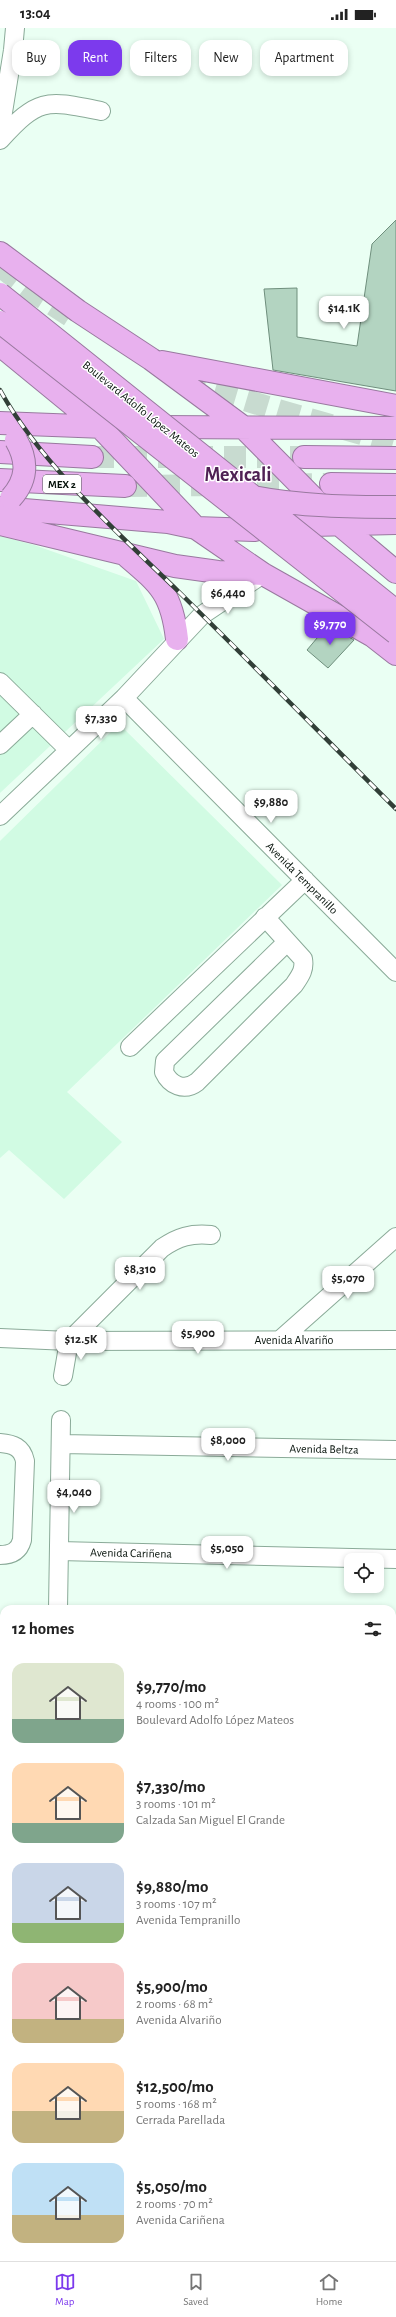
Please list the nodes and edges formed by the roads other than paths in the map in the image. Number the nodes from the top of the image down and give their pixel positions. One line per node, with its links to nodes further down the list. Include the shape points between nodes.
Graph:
1 (15, 28): 3 (street)
2 (101, 111): 4 (street, via 71,105 43,104 19,118)
3 (0, 131)
4 (0, 140)
5 (0, 253): 9 (highway, via 78,311)
6 (0, 294): 34 (highway, Boulevard Adolfo López Mateos, bridge)
7 (0, 322): 23 (highway, Boulevard Adolfo López Mateos, bridge)
8 (0, 345): 11 (highway)
9 (152, 359): 10 (highway); 13 (highway)
10 (396, 406)
11 (100, 427): 12 (highway); 14 (highway); 19 (highway)
12 (176, 427): 13 (highway); 19 (highway, via 162,435 150,450)
13 (243, 427): 15 (highway); 18 (highway)
14 (4, 435): 16 (highway); 24 (highway, bridge, via 22,451 25,471 19,489)
15 (395, 443): 17 (highway)
16 (92, 457)
17 (304, 457)
18 (279, 462): 28 (highway); 29 (highway, via 287,478 287,506 281,517)
19 (148, 479): 30 (highway)
20 (331, 484): 21 (highway)
21 (396, 485)
22 (125, 486): 24 (highway, MEX 2)
23 (213, 488): 25 (highway, bridge, via 296,504); 35 (highway, Boulevard Adolfo López Mateos, bridge)
24 (3, 497): 30 (highway)
25 (396, 507)
26 (396, 523): 28 (highway)
27 (0, 524): 31 (highway)
28 (340, 525): 29 (highway); 32 (highway)
29 (270, 526): 30 (highway, via 254,530)
30 (196, 528): 33 (highway)
31 (126, 555): 33 (highway, via 218,572); 36 (highway, via 160,587 174,614)
32 (396, 572)
33 (263, 574): 36 (street, via 202,615); 37 (highway, via 373,636)
34 (396, 611)
35 (396, 633)
36 (177, 639): 39 (street)
37 (396, 654)
38 (2, 687): 40 (street)
39 (124, 698): 42 (street); 44 (street, Avenida Tempranillo)
40 (33, 714): 41 (street); 42 (street)
41 (0, 745)
42 (69, 750): 43 (street)
43 (0, 816)
44 (305, 880): 45 (street); 47 (street, Avenida Tempranillo)
45 (265, 917): 46 (street); 48 (street)
46 (287, 942): 46 (street, via 165,1061 164,1072 171,1082 179,1087 191,1086 294,985 304,966 302,959)
47 (396, 972)
48 (130, 1047)
49 (210, 1235): 54 (street, via 188,1235 162,1248)
50 (396, 1237): 52 (street)
51 (0, 1338): 54 (street, Avenida Alvariño)
52 (280, 1340): 53 (street, Avenida Alvariño); 54 (street, Avenida Alvariño)
53 (396, 1340)
54 (69, 1341): 55 (street)
55 (63, 1376)
56 (61, 1420): 58 (street)
57 (0, 1443): 61 (street, via 18,1448 25,1461 22,1540 19,1548)
58 (61, 1444): 59 (street, Avenida Beltza); 60 (street)
59 (396, 1450)
60 (59, 1551): 62 (street, Avenida Cariñena); 63 (street)
61 (7, 1554)
62 (396, 1559)
63 (58, 1605)

